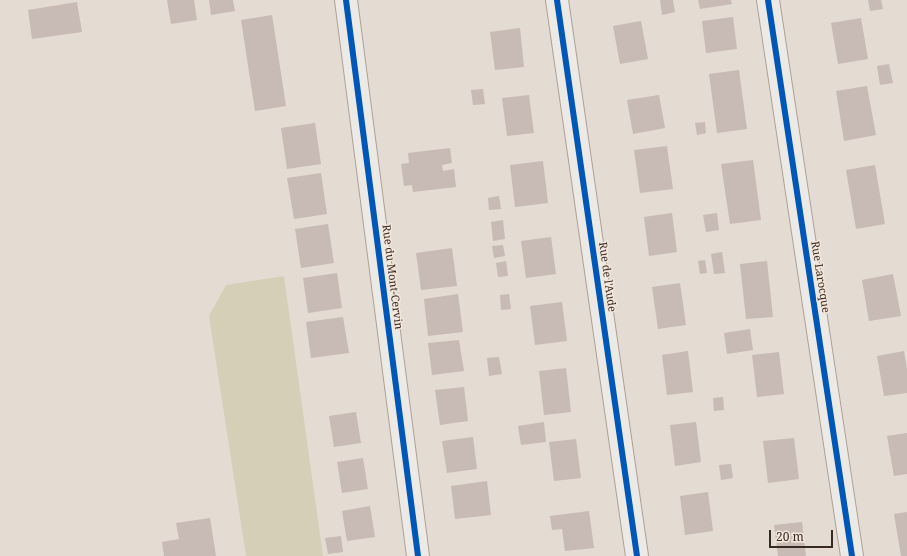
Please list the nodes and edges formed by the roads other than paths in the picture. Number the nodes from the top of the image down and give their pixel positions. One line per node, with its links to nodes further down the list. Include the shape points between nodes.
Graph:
1 (346, 0): 4 (street, Rue du Mont-Cervin)
2 (557, 0): 5 (street, Rue de l'Aude)
3 (768, 0): 6 (street, Rue Larocque)
4 (418, 556)
5 (637, 556)
6 (852, 556)

